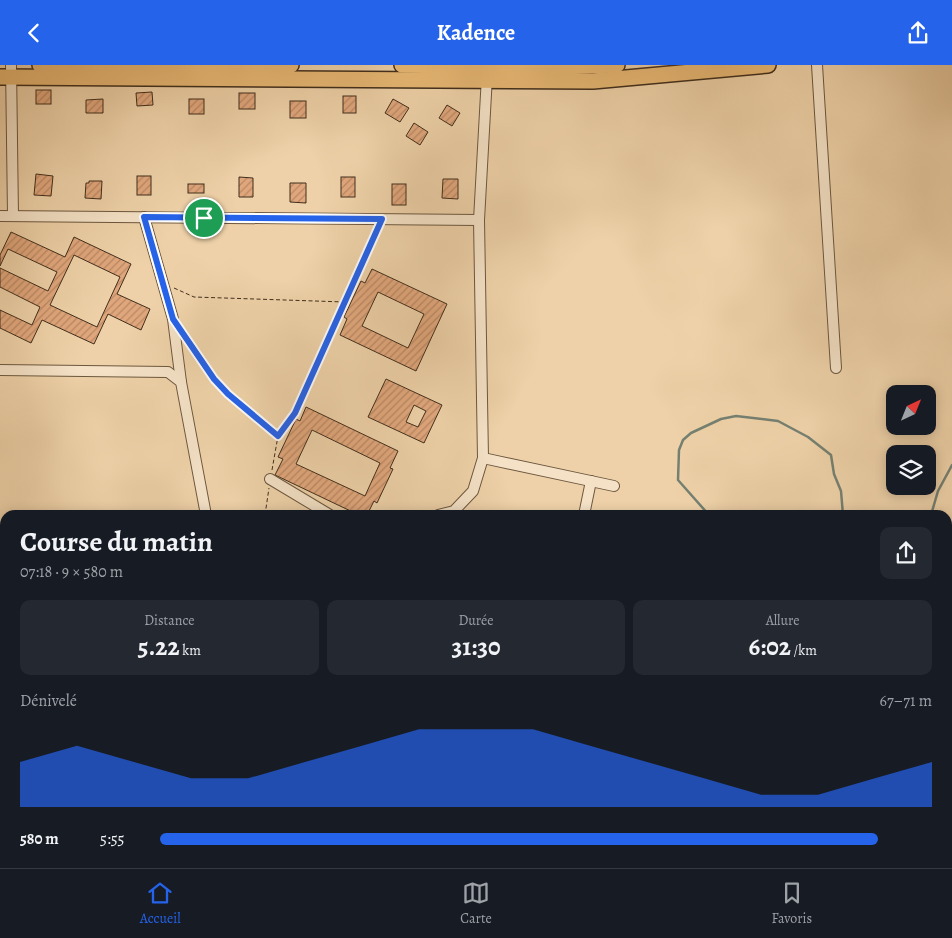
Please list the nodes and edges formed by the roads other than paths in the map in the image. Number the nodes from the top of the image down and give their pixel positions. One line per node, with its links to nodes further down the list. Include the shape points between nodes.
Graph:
1 (40, 65): 2 (main road)
2 (291, 65)
3 (402, 65): 7 (main road)
4 (617, 65): 7 (main road)
5 (768, 65): 7 (main road, via 593,81)
6 (817, 65): 13 (street)
7 (488, 71): 8 (main road); 12 (street)
8 (7, 73): 10 (street)
9 (0, 216): 10 (street)
10 (13, 216): 11 (street)
11 (144, 217): 12 (street); 15 (street, via 173,319)
12 (479, 220): 16 (street)
13 (836, 368)
14 (0, 370): 15 (street, via 168,372)
15 (181, 382): 20 (street)
16 (483, 458): 18 (street); 22 (street, via 474,491)
17 (270, 479): 21 (street)
18 (591, 481): 19 (street); 23 (street)
19 (614, 486)
20 (205, 510)
21 (322, 510)
22 (455, 510)
23 (585, 510)

